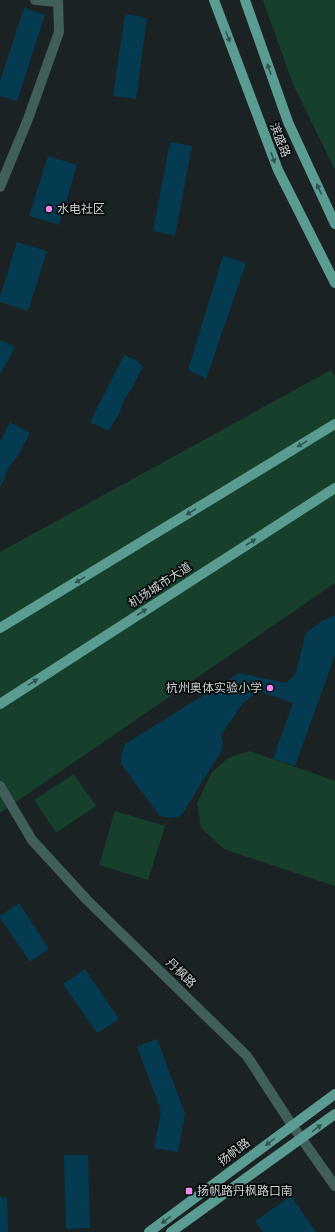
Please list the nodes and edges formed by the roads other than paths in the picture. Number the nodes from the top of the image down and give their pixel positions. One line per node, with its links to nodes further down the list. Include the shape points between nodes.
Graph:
1 (35, 0): 4 (street)
2 (214, 0): 7 (main road, 滨盛路, one-way to 7, via 278,170)
3 (245, 0): 6 (main road, 滨盛路, one-way to 3, via 288,122)
4 (58, 1): 5 (street, via 59,32 28,119)
5 (0, 185)
6 (335, 224)
7 (335, 283)
8 (335, 424): 10 (main road, one-way to 10)
9 (335, 488): 11 (main road, 机场城市大道, one-way to 9)
10 (0, 628)
11 (0, 704)
12 (0, 786): 15 (street, 丹枫路, via 32,840 87,900 247,1056)
13 (335, 1094): 15 (main road, 扬帆路)
14 (335, 1114): 16 (main road, one-way to 14)
15 (292, 1125): 16 (street, 丹枫路); 18 (main road, 扬帆路, one-way to 18)
16 (302, 1139): 17 (street, 丹枫路); 19 (main road)
17 (335, 1186)
18 (149, 1232)
19 (171, 1232)

